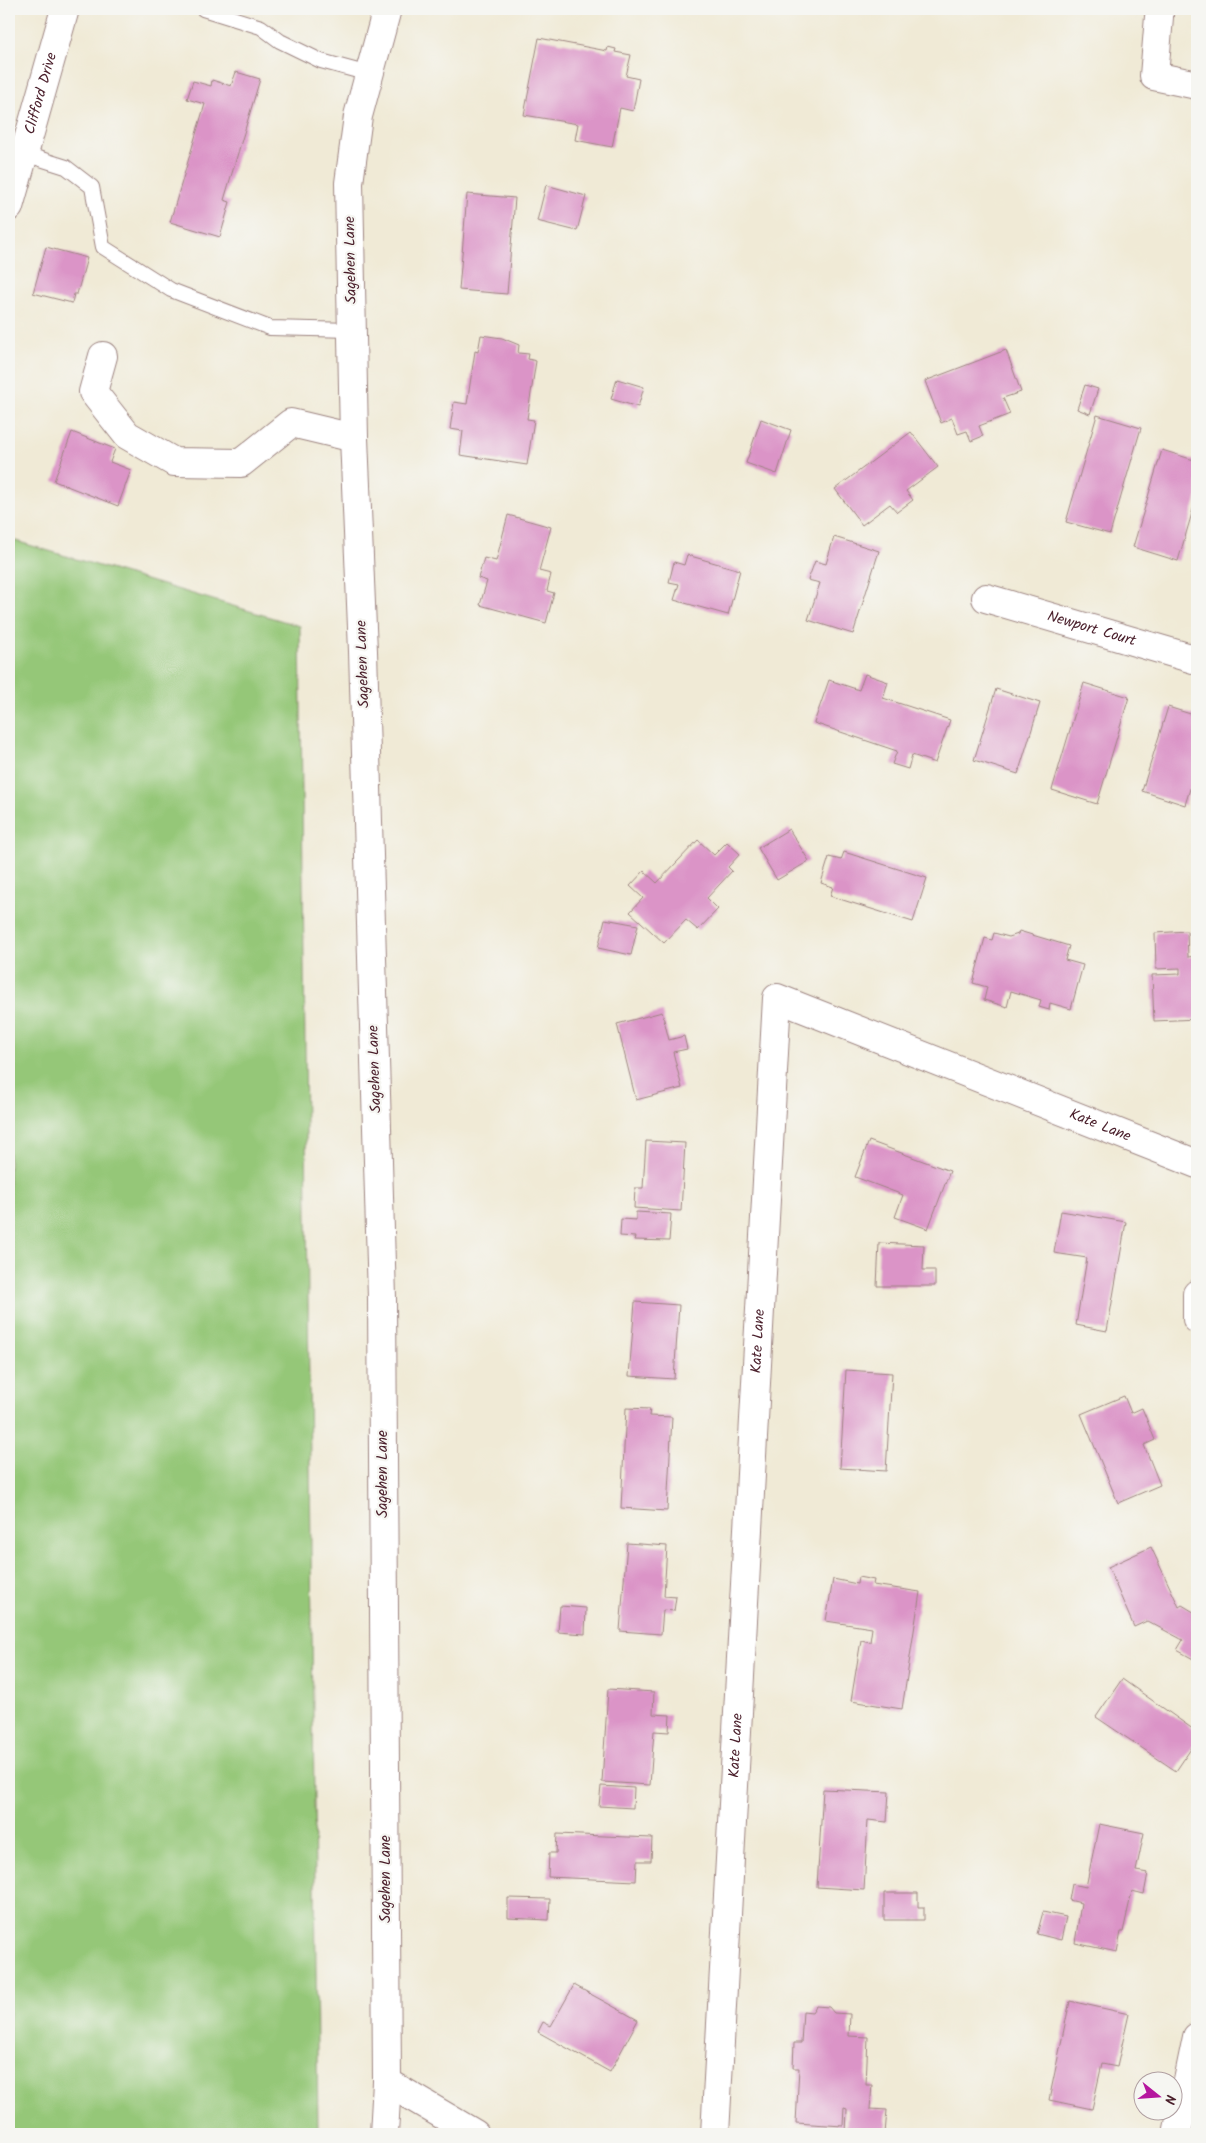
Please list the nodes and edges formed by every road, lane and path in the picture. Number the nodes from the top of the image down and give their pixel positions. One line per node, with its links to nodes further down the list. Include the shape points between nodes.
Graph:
1 (65, 9): 7 (street, Clifford Drive)
2 (203, 9): 5 (lane, via 261,27 280,41 321,61)
3 (387, 9): 5 (street, Sagehen Lane)
4 (1159, 16): 6 (street, via 1154,76)
5 (369, 74): 9 (street, Sagehen Lane, via 358,116 350,183)
6 (1197, 85)
7 (24, 154): 8 (street, Clifford Drive); 9 (lane, via 66,167 92,187 103,247 171,290 270,328)
8 (9, 207)
9 (352, 330): 11 (street, Sagehen Lane)
10 (103, 356): 11 (street, via 93,392 127,435 174,462 241,463 291,423)
11 (354, 438): 18 (street, Sagehen Lane, via 382,1298)
12 (986, 598): 13 (street, Newport Court)
13 (1197, 660)
14 (1197, 1164): 21 (street, Kate Lane, via 777,998)
15 (1197, 1294): 16 (street)
16 (1197, 1320)
17 (1197, 2037): 22 (street)
18 (387, 2082): 19 (street, Sagehen Lane); 20 (street)
19 (384, 2134)
20 (476, 2134)
21 (715, 2134)
22 (1177, 2134)

